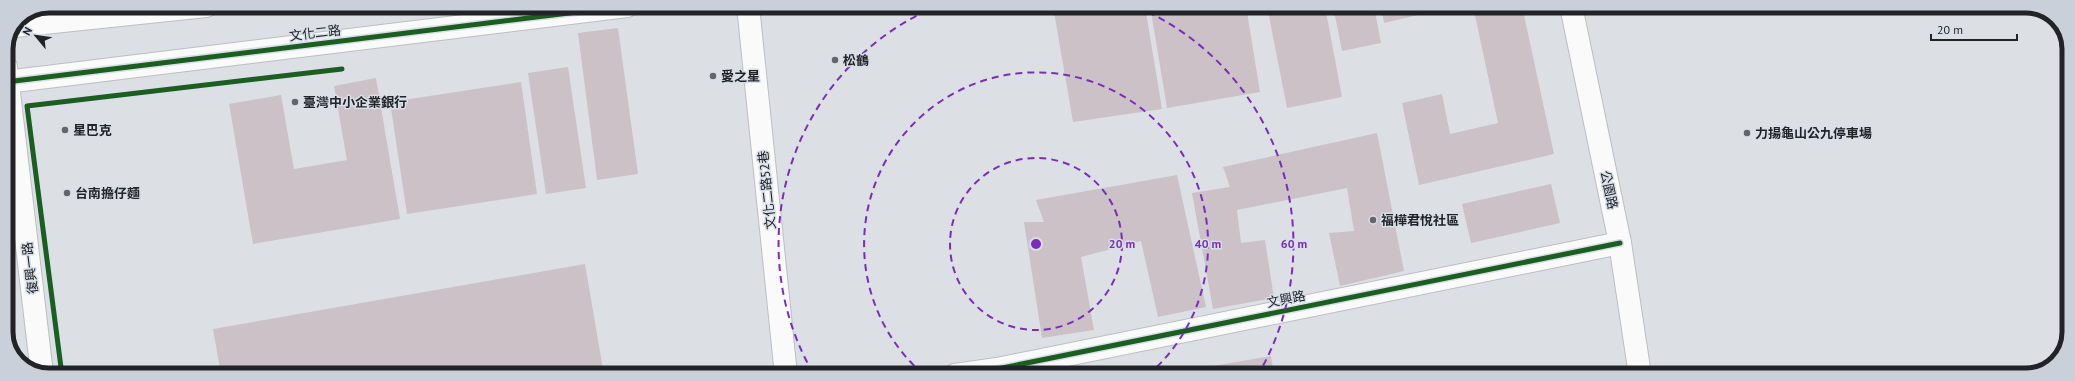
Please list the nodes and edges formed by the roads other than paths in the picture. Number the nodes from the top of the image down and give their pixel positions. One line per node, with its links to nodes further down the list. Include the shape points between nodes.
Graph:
1 (139, 13): 5 (street)
2 (566, 13): 6 (street, 文化二路)
3 (749, 13): 10 (street, 文化二路52巷)
4 (1572, 13): 8 (street, 公園路)
5 (21, 25)
6 (13, 76)
7 (13, 128): 9 (street, 復興一路)
8 (1620, 243): 11 (street, 文興路); 12 (street, 公園路)
9 (41, 367)
10 (785, 368)
11 (1002, 368)
12 (1639, 368)

